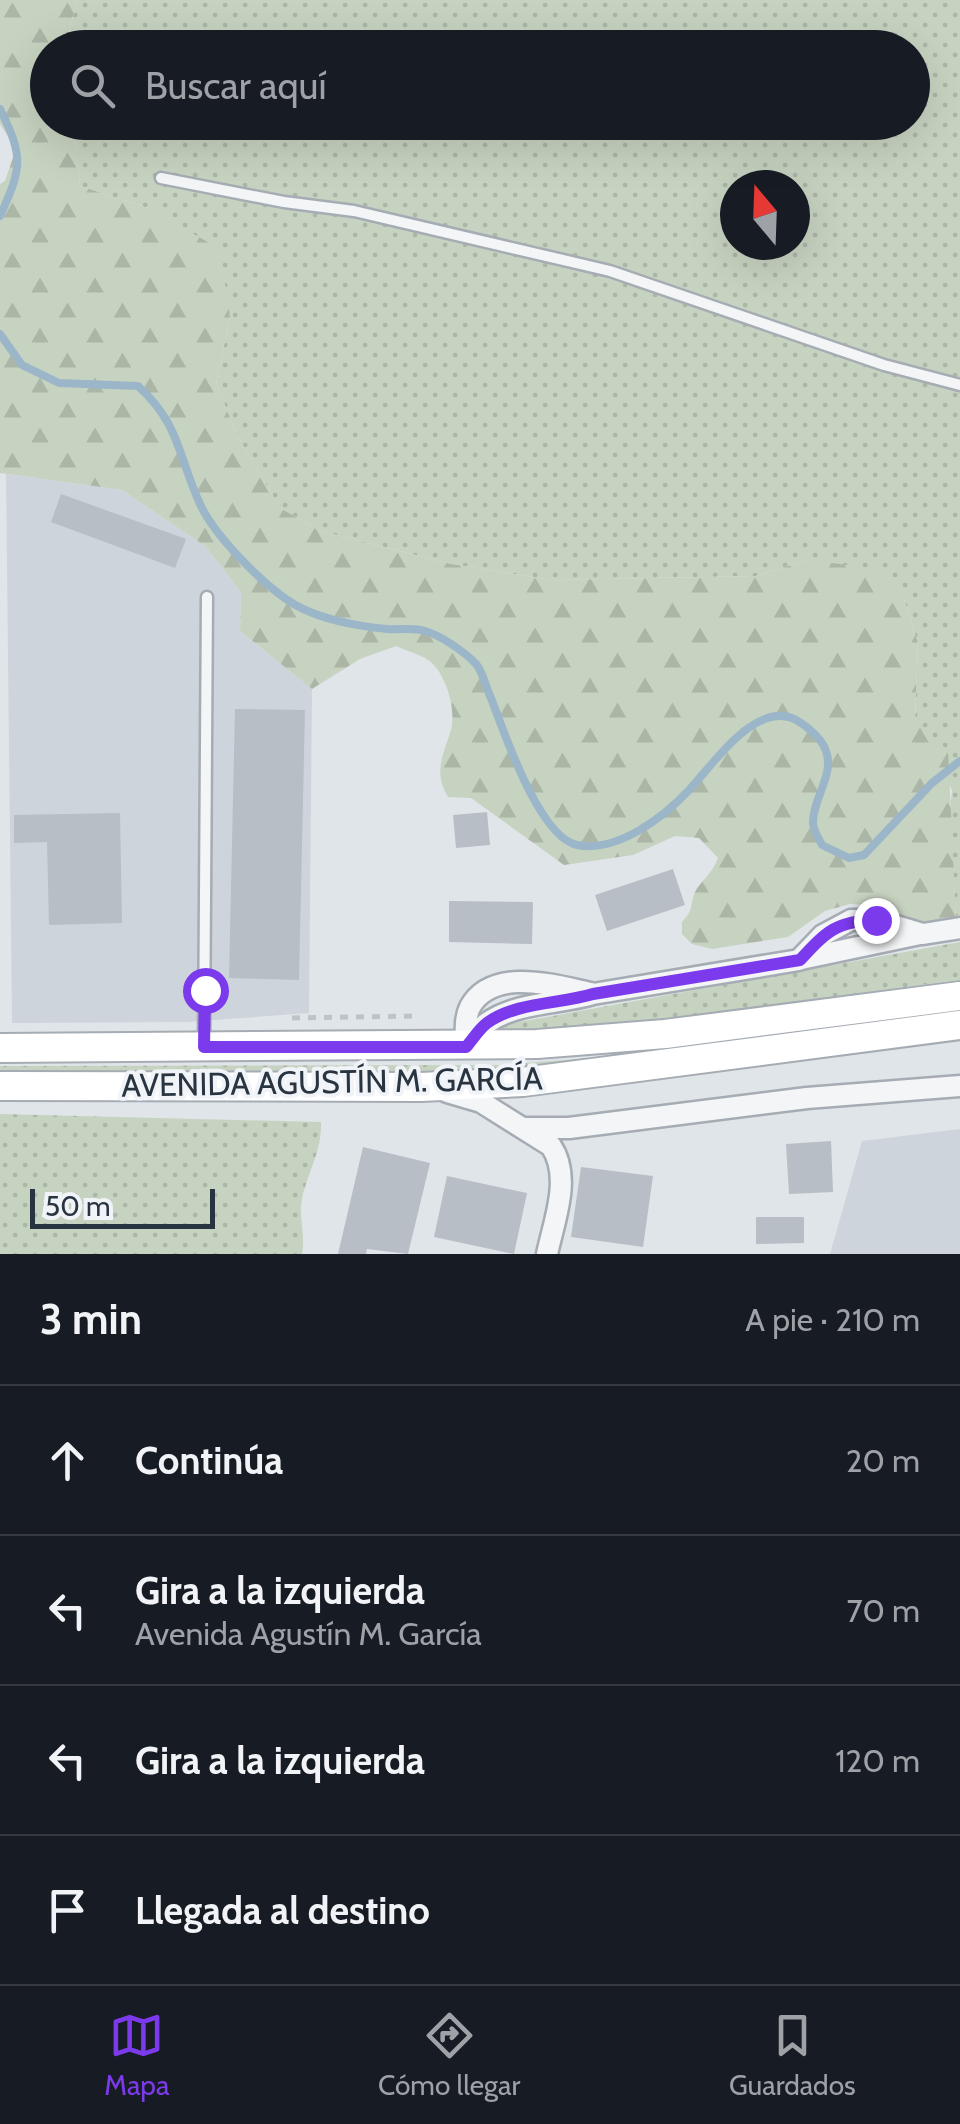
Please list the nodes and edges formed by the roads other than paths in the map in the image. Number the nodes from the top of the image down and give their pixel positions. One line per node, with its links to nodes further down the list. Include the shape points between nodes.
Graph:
1 (160, 178): 2 (lane, via 354,210 610,270)
2 (960, 385)
3 (207, 597): 7 (lane)
4 (960, 928): 8 (street, via 923,934 851,920 823,935 800,960 512,1011 486,1024)
5 (960, 996): 8 (main road, AVENIDA AGUSTÍN M. GARCÍA, via 665,1034)
6 (960, 1025): 12 (main road, AVENIDA AGUSTÍN M. GARCÍA, via 523,1082)
7 (204, 1047): 8 (main road, AVENIDA AGUSTÍN M. GARCÍA); 9 (main road, AVENIDA AGUSTÍN M. GARCÍA)
8 (466, 1047)
9 (0, 1048)
10 (0, 1086): 12 (main road, AVENIDA AGUSTÍN M. GARCÍA)
11 (960, 1086): 13 (street)
12 (421, 1087): 13 (street, via 481,1102)
13 (525, 1128): 14 (street, via 551,1146 561,1168)
14 (547, 1254)

